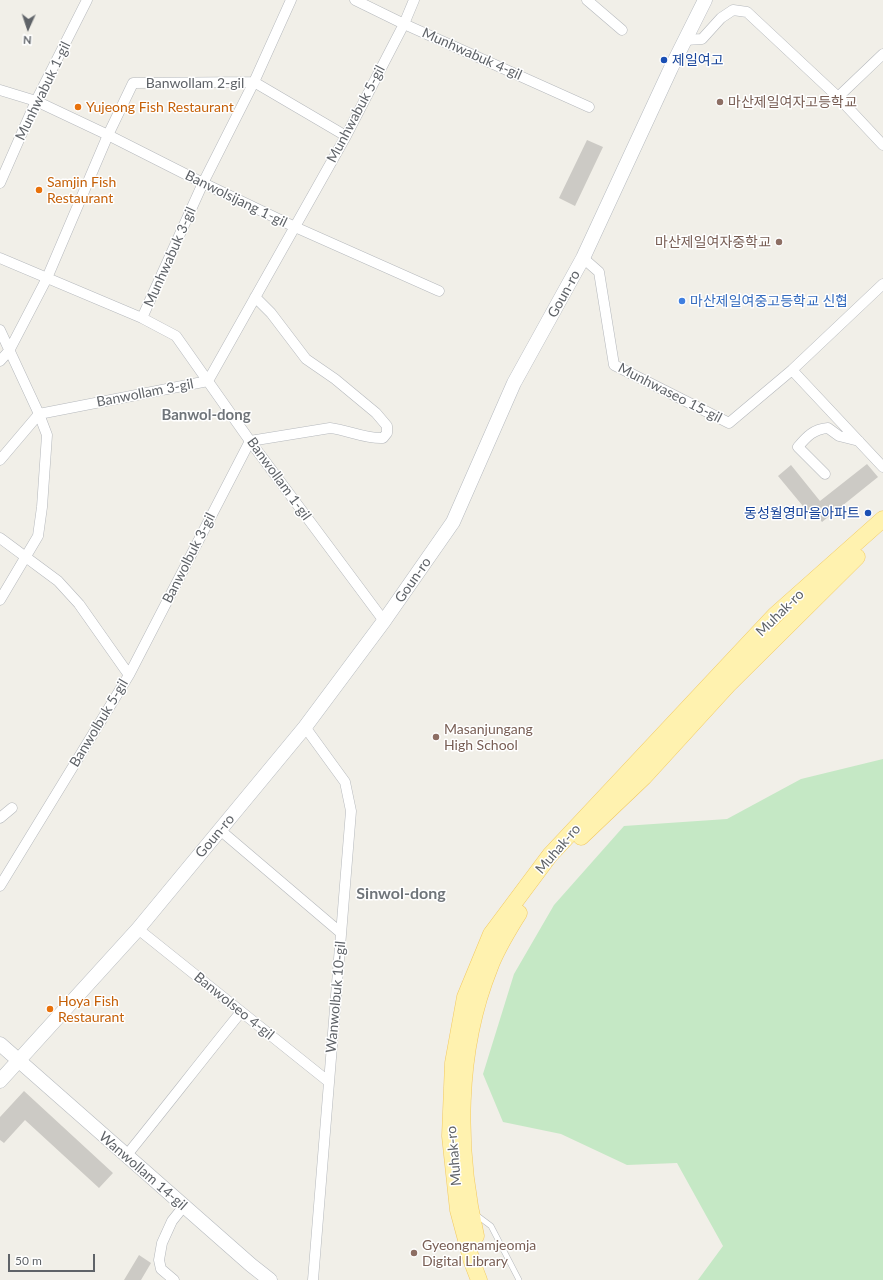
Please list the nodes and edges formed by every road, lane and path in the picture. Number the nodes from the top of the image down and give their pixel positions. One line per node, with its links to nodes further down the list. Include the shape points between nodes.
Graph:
1 (87, 0): 14 (street, Munhwabuk 1-gil)
2 (291, 0): 11 (street, Munhwabuk 3-gil)
3 (355, 0): 7 (street, Munhwabuk 4-gil)
4 (414, 0): 7 (street, Munhwabuk 5-gil)
5 (587, 0): 8 (street)
6 (705, 0): 9 (main road, Goun-ro)
7 (404, 24): 15 (street, Munhwabuk 4-gil); 17 (street, Munhwabuk 5-gil)
8 (622, 30)
9 (685, 40): 13 (street, via 702,39 721,18 733,10 747,12); 23 (main road, Goun-ro)
10 (883, 54): 13 (street)
11 (254, 82): 16 (street, Banwollam 2-gil, via 133,83); 17 (street, Banwollam 2-gil); 20 (street, Munhwabuk 3-gil)
12 (0, 90): 14 (street, Banwolsijang 1-gil)
13 (838, 97): 18 (street)
14 (36, 102): 16 (street, Banwolsijang 1-gil); 19 (street, Munhwabuk 1-gil)
15 (590, 107)
16 (108, 135): 20 (street, Banwolsijang 1-gil); 24 (street, Banwollam 2-gil)
17 (346, 136): 21 (street, Munhwabuk 5-gil)
18 (883, 145)
19 (0, 183)
20 (203, 183): 21 (street, Banwolsijang 1-gil); 28 (street, Munhwabuk 3-gil)
21 (294, 227): 26 (street, Banwolsijang 1-gil); 27 (street, Banwollam 3-gil)
22 (0, 258): 24 (street, Banwollam 1-gil)
23 (583, 258): 32 (street, Munhwaseo 15-gil, via 599,272 614,365 729,423); 45 (main road, Goun-ro, via 514,383 453,522)
24 (47, 278): 28 (street, Banwollam 1-gil); 30 (street, Banwollam 2-gil)
25 (883, 284): 32 (street, Munhwaseo 15-gil)
26 (439, 291)
27 (255, 297): 33 (street, Banwollam 3-gil); 35 (street, via 306,359 376,413 387,426 387,433 383,438 374,439 330,428)
28 (142, 318): 33 (street, Banwollam 1-gil, via 176,336)
29 (0, 330): 30 (street)
30 (9, 351): 31 (street, Banwollam 2-gil); 34 (street)
31 (0, 361)
32 (792, 370): 36 (street)
33 (208, 381): 34 (street, Banwollam 3-gil); 35 (street, Banwollam 1-gil)
34 (39, 414): 37 (street); 43 (street, via 47,435 42,507 38,536)
35 (250, 441): 45 (street, Banwollam 1-gil); 46 (street, Banwolbuk 3-gil)
36 (859, 441): 38 (street); 39 (street, via 839,436 828,428 813,431 805,438 798,447)
37 (0, 460)
38 (883, 467)
39 (825, 474)
40 (883, 519): 65 (main road, Muhak-ro, via 770,621 550,855 491,934 465,997 453,1063 450,1129 458,1210)
41 (883, 532): 61 (main road, Muhak-ro, via 728,685 644,777 580,838 526,901 504,936 490,965 480,996 469,1040 465,1072 462,1113)
42 (0, 538): 43 (street, Banwolbuk 5-gil)
43 (26, 558): 44 (street); 46 (street, Banwolbuk 5-gil, via 58,581 79,604)
44 (0, 600)
45 (384, 621): 47 (main road, Goun-ro)
46 (129, 676): 51 (street, Banwolbuk 5-gil)
47 (305, 727): 50 (main road, Goun-ro); 53 (street, Wanwolbuk 10-gil, via 345,782 351,811)
48 (12, 808): 49 (street)
49 (0, 818)
50 (220, 830): 52 (main road, Goun-ro); 53 (street)
51 (0, 886)
52 (138, 929): 54 (street, Banwolseo 4-gil); 56 (main road, Goun-ro)
53 (341, 933): 58 (street, Wanwolbuk 10-gil)
54 (241, 1012): 58 (street, Banwolseo 4-gil); 59 (street)
55 (0, 1044): 56 (main road, Wanwollam 14-gil)
56 (18, 1060): 57 (main road, Goun-ro); 59 (main road, Wanwollam 14-gil)
57 (0, 1081)
58 (329, 1082): 64 (street, Wanwolbuk 10-gil)
59 (126, 1156): 60 (main road, Wanwollam 14-gil)
60 (184, 1206): 62 (street, via 172,1221 162,1243 159,1260 161,1269); 63 (main road, Wanwollam 14-gil)
61 (471, 1211): 66 (main road, Muhak-ro); 67 (lane, via 491,1226)
62 (174, 1280)
63 (270, 1280)
64 (313, 1280)
65 (479, 1280)
66 (489, 1280)
67 (519, 1280)

